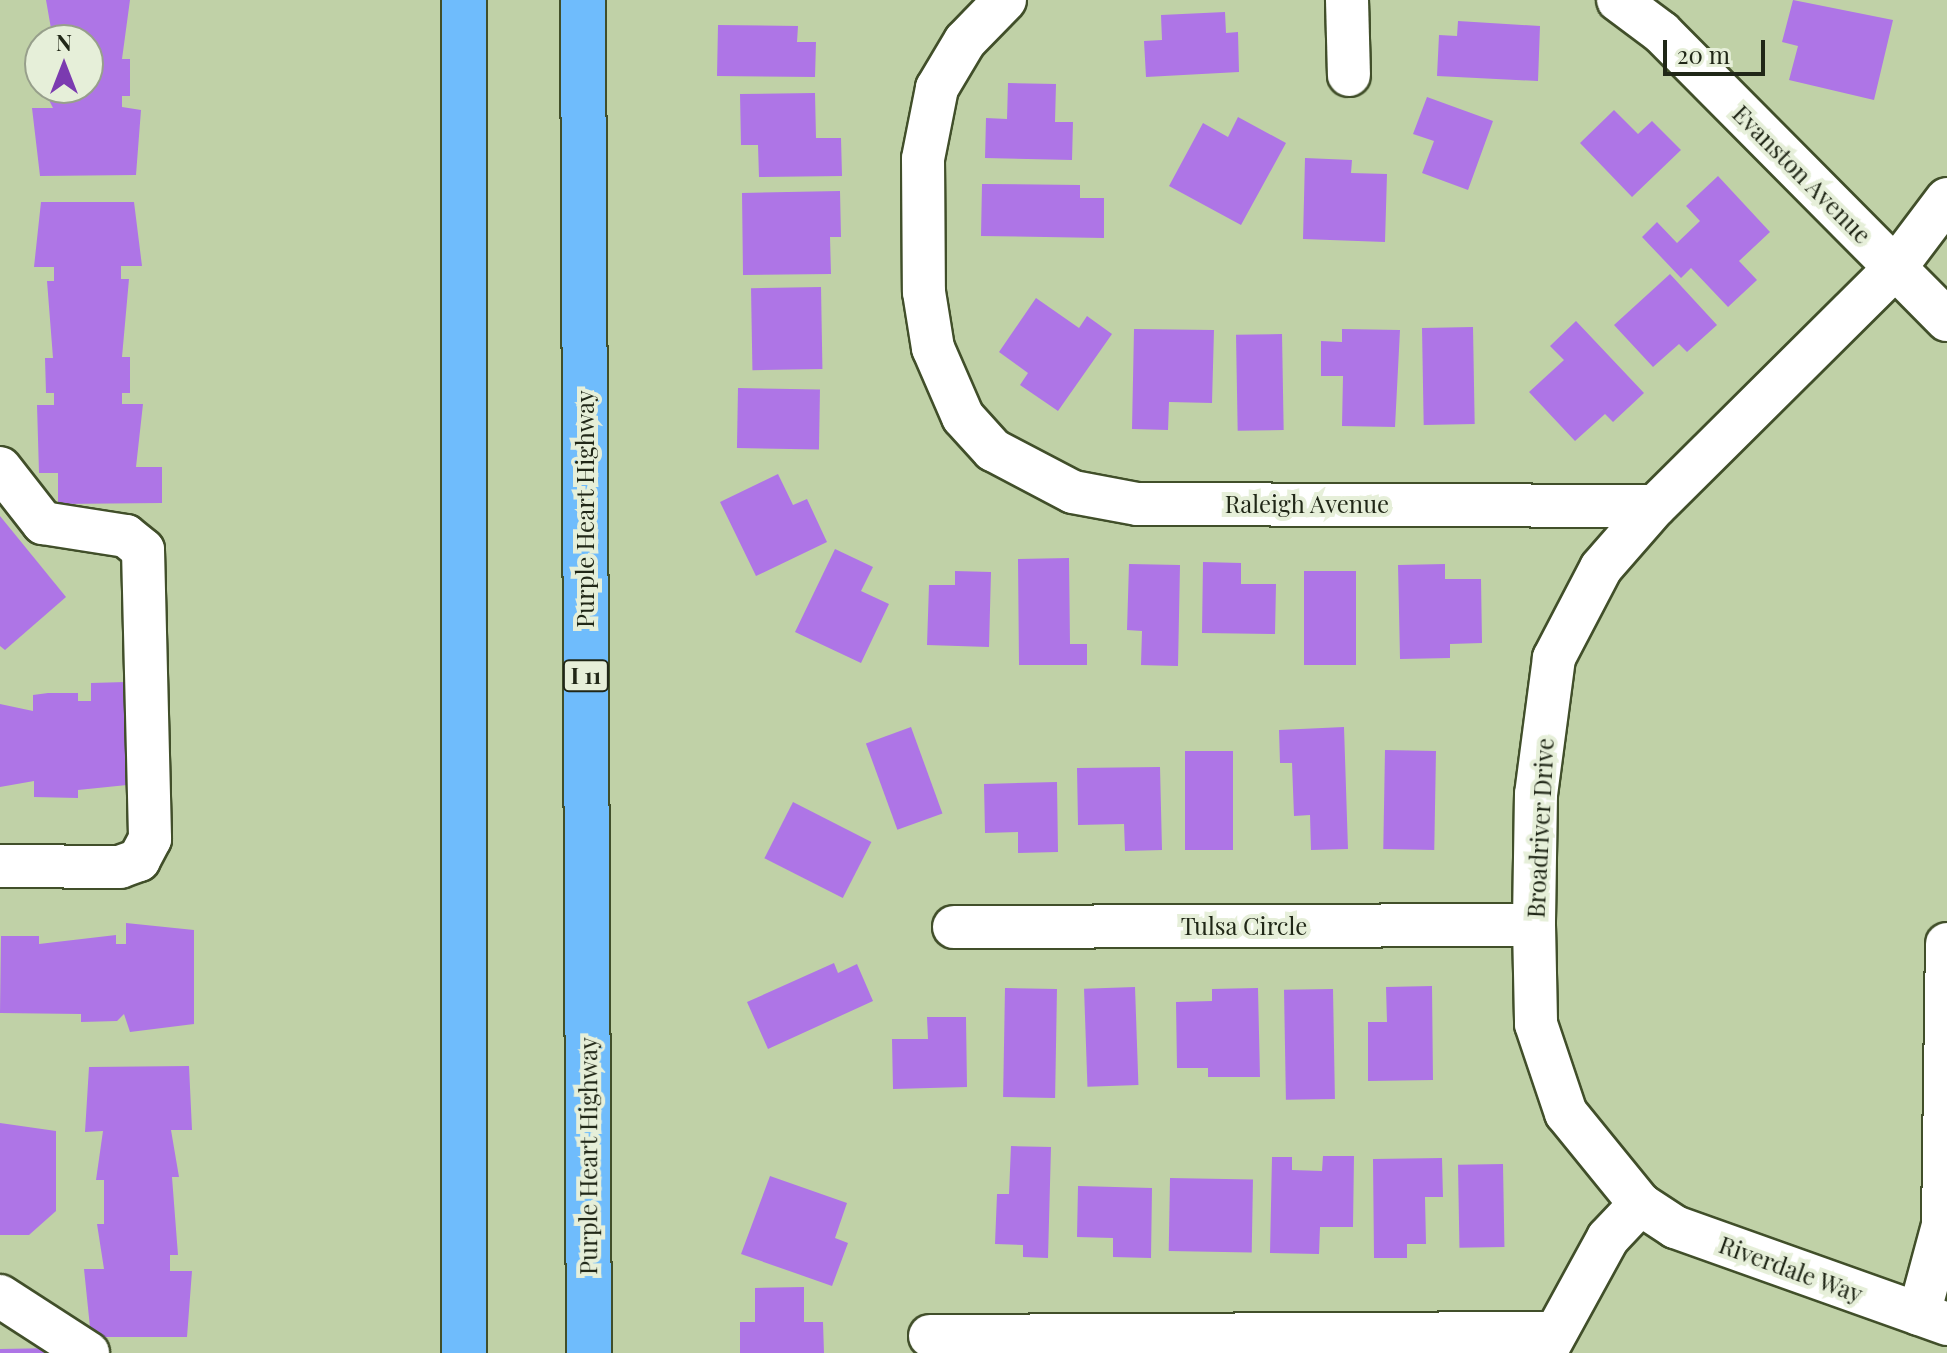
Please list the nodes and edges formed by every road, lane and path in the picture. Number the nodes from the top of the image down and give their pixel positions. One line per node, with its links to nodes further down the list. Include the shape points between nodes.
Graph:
1 (464, 0): 22 (highway)
2 (583, 0): 23 (highway, Purple Heart Highway / I 11)
3 (1005, 0): 11 (street, Raleigh Avenue, via 965,41 937,88 923,159 924,292 933,348 963,417 993,450 1073,492 1138,504)
4 (1347, 0): 6 (street)
5 (1618, 0): 8 (street, Evanston Avenue, via 1661,32)
6 (1349, 75)
7 (1947, 199): 8 (street, Broadriver Drive)
8 (1895, 268): 9 (street, Evanston Avenue); 11 (street, Broadriver Drive)
9 (1947, 320)
10 (0, 468): 12 (street, via 43,523 126,536 143,550 150,839 139,860 120,867)
11 (1655, 506): 13 (street, Broadriver Drive, via 1601,568 1554,658 1536,794)
12 (0, 866)
13 (1534, 925): 14 (street, Tulsa Circle); 16 (street, Broadriver Drive, via 1536,1024 1566,1113)
14 (954, 927)
15 (1947, 944): 18 (street, via 1943,1225)
16 (1640, 1204): 18 (street, Riverdale Way, via 1675,1227); 20 (street, via 1608,1238)
17 (0, 1296): 21 (street)
18 (1933, 1319)
19 (930, 1336): 20 (street)
20 (1547, 1343)
21 (88, 1353)
22 (464, 1353)
23 (589, 1353)

